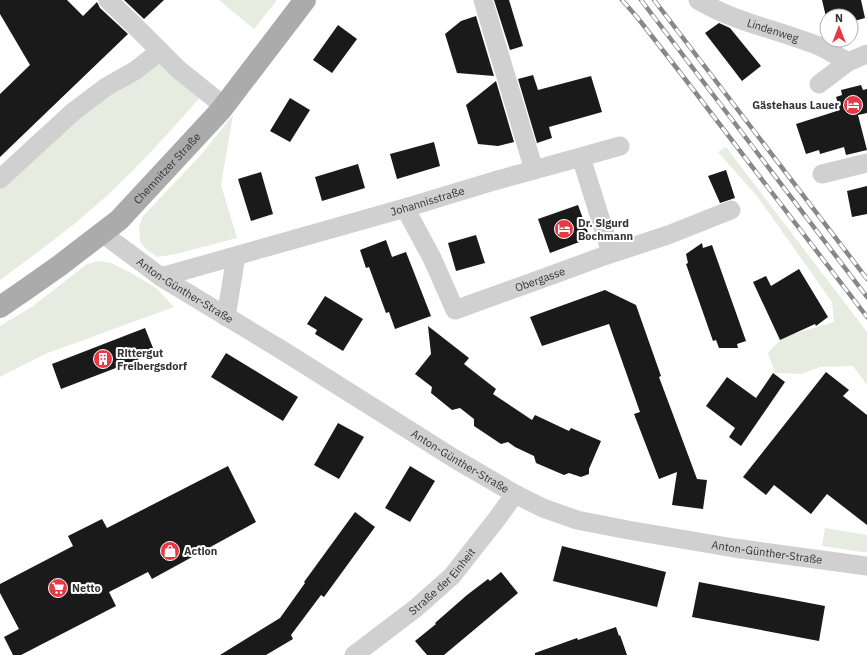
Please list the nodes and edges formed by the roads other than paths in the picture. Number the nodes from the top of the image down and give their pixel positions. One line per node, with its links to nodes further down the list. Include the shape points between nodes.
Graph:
1 (108, 0): 5 (street)
2 (305, 0): 9 (main road, Chemnitzer Straße)
3 (483, 0): 13 (street)
4 (698, 0): 7 (street, Lindenweg, via 725,14 821,48)
5 (160, 51): 9 (street, via 179,70 195,75); 15 (street, via 74,111)
6 (867, 54): 7 (street)
7 (848, 62): 8 (street)
8 (819, 84)
9 (224, 106): 18 (main road, Chemnitzer Straße, via 119,220)
10 (620, 146): 11 (street, Johannisstraße)
11 (581, 157): 13 (street, Johannisstraße); 19 (street)
12 (867, 163): 14 (street)
13 (534, 170): 16 (street, Johannisstraße)
14 (822, 174)
15 (0, 180)
16 (405, 208): 19 (street, Obergasse, via 432,258 454,310); 20 (street, Johannisstraße)
17 (731, 210): 19 (street, Obergasse, via 668,235)
18 (102, 233): 21 (street, Anton-Günther-Straße); 22 (main road, Chemnitzer Straße)
19 (611, 253)
20 (236, 256): 21 (street, Johannisstraße); 23 (street)
21 (161, 277): 23 (street, Anton-Günther-Straße)
22 (0, 307)
23 (226, 317): 24 (street, Anton-Günther-Straße)
24 (515, 494): 25 (street, Anton-Günther-Straße, via 543,508 577,520 687,541); 26 (street, Straße der Einheit, via 452,576 416,608)
25 (866, 569)
26 (354, 655)

